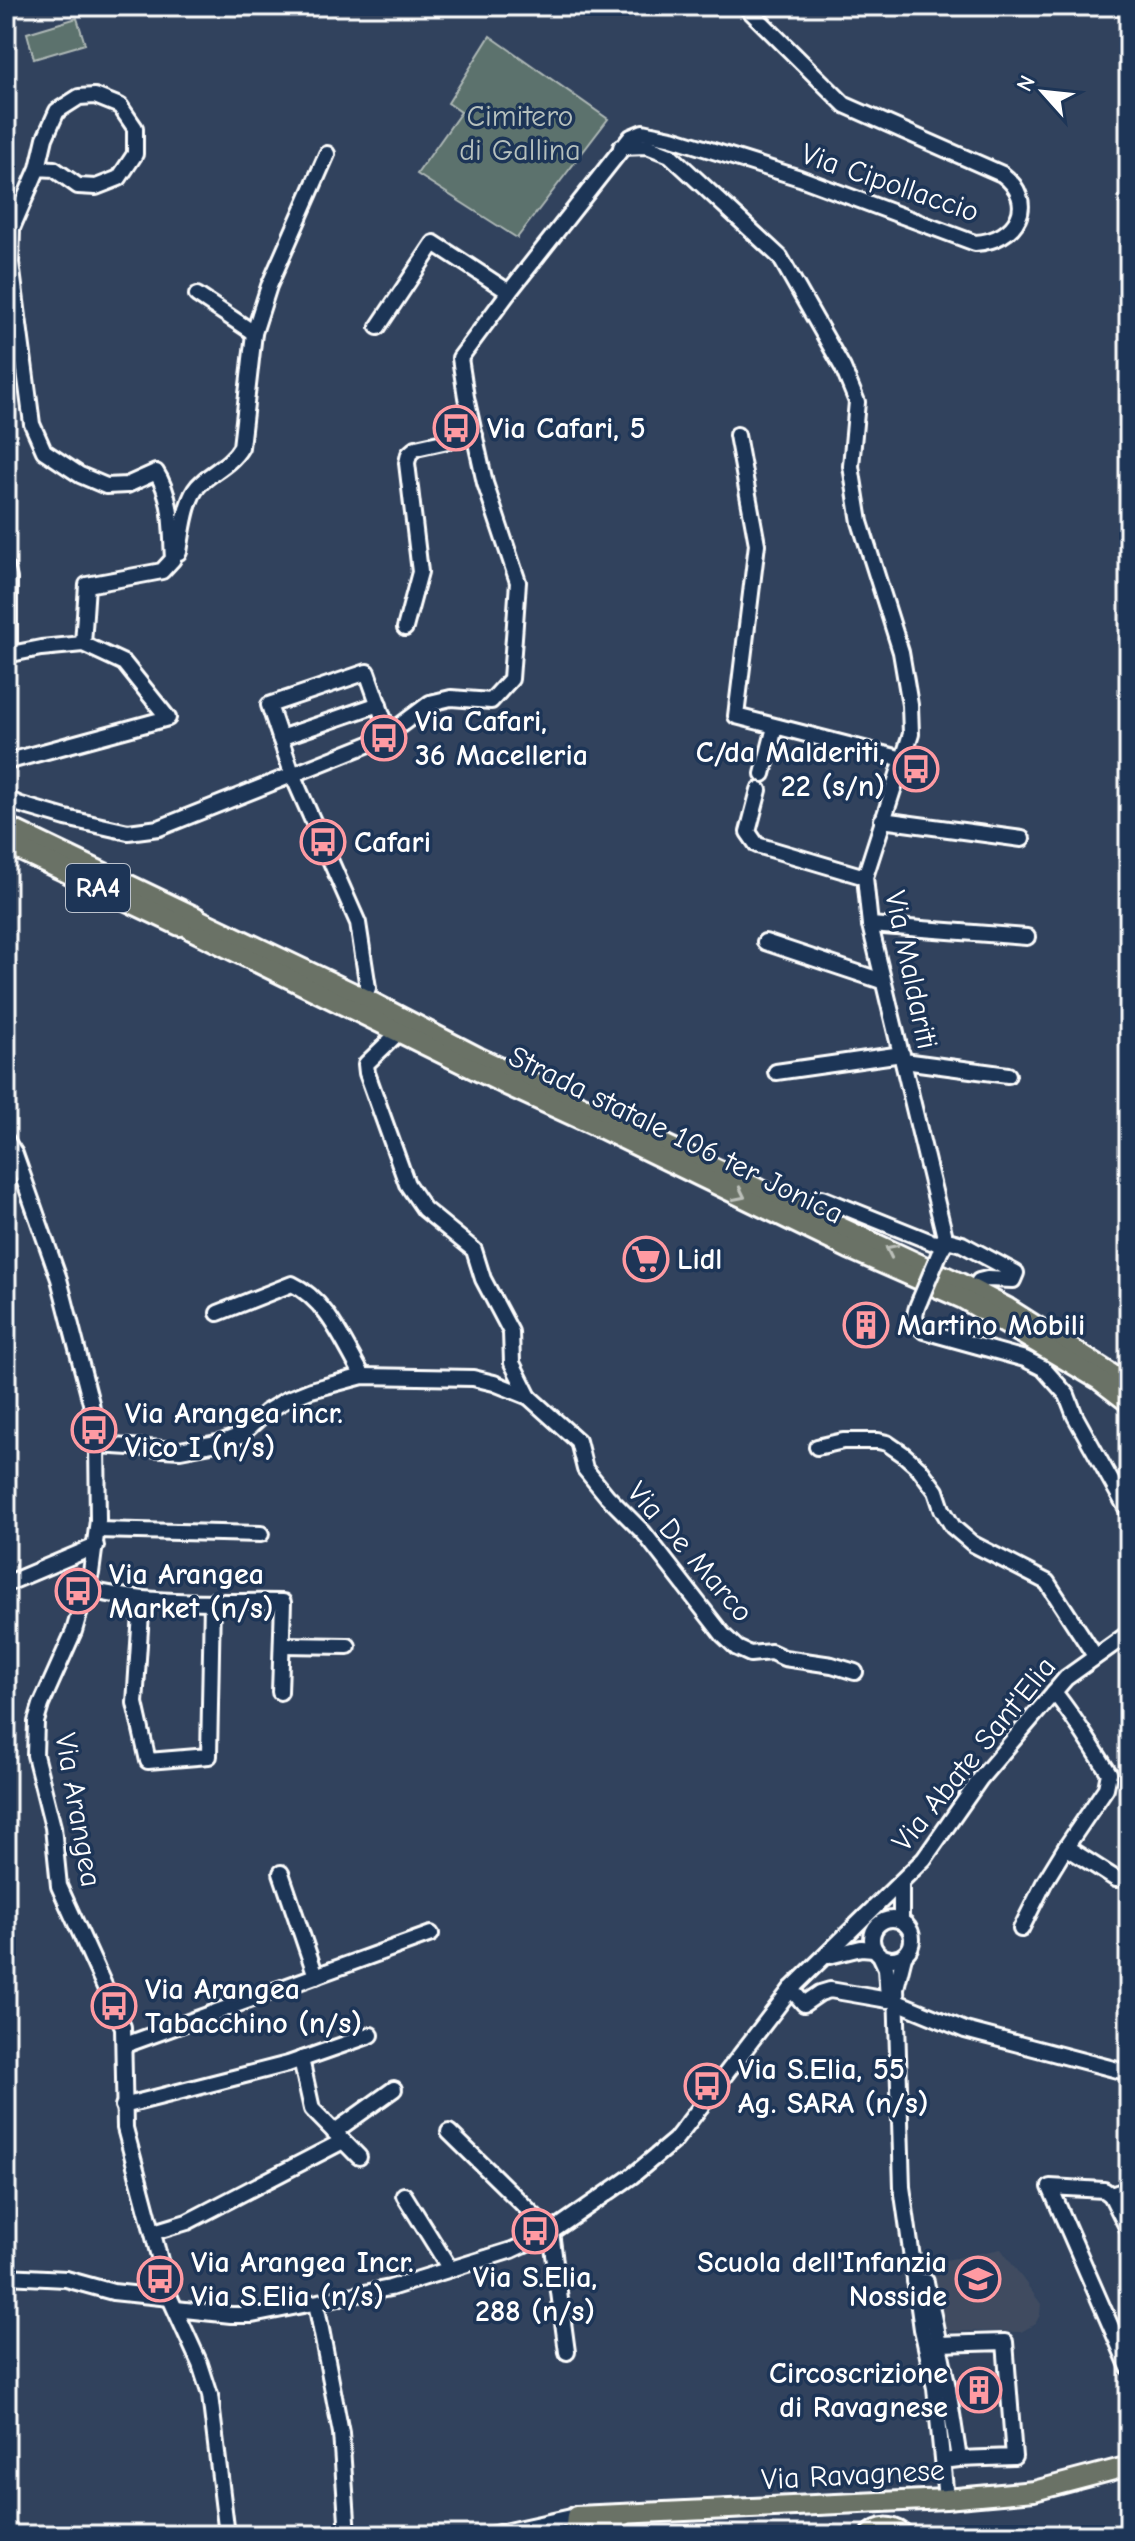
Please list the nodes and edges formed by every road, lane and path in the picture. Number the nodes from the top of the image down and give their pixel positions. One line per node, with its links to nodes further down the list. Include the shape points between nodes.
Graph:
1 (745, 6): 2 (street, Via Cipollaccio, via 845,105 1002,174 1020,195 1015,225 1005,236 975,243 800,178 672,138 643,132)
2 (621, 147): 5 (street); 20 (street, Via Maldariti, via 647,146 670,155 780,257 843,368 857,402 851,466 860,522 901,652 910,705 911,734)
3 (327, 154): 8 (street)
4 (38, 168): 4 (street, via 57,111 79,97 95,96 120,106 135,128 135,154 119,178 96,187 78,186 54,169); 11 (street, via 12,228 11,251 32,424 44,451 106,486 127,485 156,472 166,486)
5 (509, 292): 7 (street, via 434,243); 9 (street, via 460,358)
6 (197, 295): 8 (street)
7 (378, 327)
8 (254, 333): 11 (street, via 241,447 195,490 178,559)
9 (475, 435): 13 (street, via 409,454 420,572); 18 (street, via 518,582 511,679 491,701 451,698 430,703)
10 (737, 435): 17 (street, via 757,544 736,716)
11 (173, 559): 14 (street, via 162,571 87,585)
12 (6, 567): 15 (street)
13 (405, 628)
14 (83, 644): 15 (street); 21 (street, via 124,663 168,718)
15 (8, 654)
16 (379, 704): 18 (street); 19 (street); 19 (street, via 367,672 269,705)
17 (775, 727): 20 (street); 22 (street)
18 (389, 734): 23 (street)
19 (280, 738): 23 (street)
20 (903, 759): 26 (street, Via Maldariti)
21 (6, 762)
22 (763, 774)
23 (293, 776): 25 (street, via 159,828 128,832); 36 (street, via 358,923 368,988)
24 (759, 790): 30 (street, via 748,832 757,845)
25 (6, 798)
26 (882, 820): 29 (street); 30 (street, Via Maldariti)
27 (6, 821): 28 (highway)
28 (11, 835): 31 (highway, RA4)
29 (1022, 839)
30 (865, 877): 32 (street, Via Maldariti)
31 (193, 924): 36 (main road, Strada statale 106 ter Jonica); 37 (main road, Strada statale 106 ter Jonica)
32 (870, 925): 33 (street); 35 (street, Via Maldariti)
33 (1027, 937)
34 (765, 942): 35 (street)
35 (882, 981): 38 (street, Via Maldariti)
36 (364, 998): 42 (main road, Strada statale 106 ter Jonica, via 478,1057)
37 (399, 1032): 48 (street, via 366,1064 367,1073 407,1184 424,1209 474,1250 511,1332 512,1363); 49 (main road, Strada statale 106 ter Jonica, one-way to 49, via 963,1299)
38 (903, 1057): 39 (street); 40 (street); 43 (street, Via Maldariti)
39 (776, 1072)
40 (1008, 1075)
41 (6, 1140): 50 (street, Via Arangea, via 59,1279)
42 (797, 1205): 43 (street, via 822,1198); 44 (main road, Strada statale 106 ter Jonica, one-way to 42)
43 (943, 1247): 44 (street, via 951,1241 962,1244 1016,1273 1013,1280 979,1281); 52 (street, bridge, via 915,1320 924,1331 1043,1368 1067,1395)
44 (974, 1290): 47 (main road, Strada statale 106 ter Jonica)
45 (218, 1313): 46 (street, via 292,1284 324,1309)
46 (363, 1376): 48 (street, via 473,1378); 50 (street, via 286,1400 241,1435 222,1442 180,1450)
47 (1129, 1385)
48 (529, 1397): 64 (street, Via De Marco, via 578,1441 585,1469 737,1648)
49 (1129, 1403)
50 (97, 1445): 53 (street, Via Arangea)
51 (817, 1447): 63 (street, via 878,1441 903,1454 936,1491 953,1527 973,1544 1047,1582)
52 (1129, 1513)
53 (97, 1530): 54 (street); 55 (street, Via Arangea)
54 (261, 1534)
55 (96, 1546): 56 (street); 57 (street, Via Arangea)
56 (6, 1584)
57 (87, 1589): 58 (street); 81 (street, Via Arangea, via 41,1705 35,1755 53,1827 59,1886 123,2027)
58 (142, 1599): 59 (street); 59 (street, via 135,1703 148,1761 209,1756)
59 (212, 1601): 61 (street, via 283,1602)
60 (1129, 1633): 63 (street, Via Abate Sant'Elia)
61 (282, 1645): 62 (street); 65 (street)
62 (348, 1646)
63 (1095, 1656): 66 (street, Via Abate Sant'Elia)
64 (855, 1672)
65 (280, 1692)
66 (1054, 1692): 67 (street, via 1109,1773 1106,1788); 70 (street, Via Abate Sant'Elia)
67 (1066, 1847): 69 (street); 72 (street)
68 (281, 1873): 77 (street)
69 (1116, 1879)
70 (901, 1883): 71 (street, Via Abate Sant'Elia); 76 (street, Via Abate Sant'Elia)
71 (895, 1920): 74 (street, via 877,1925); 75 (street, via 911,1933)
72 (1021, 1929)
73 (431, 1934): 77 (street)
74 (872, 1948): 75 (street, via 897,1959); 76 (street, Via Abate Sant'Elia); 79 (street, via 887,1976)
75 (904, 1956): 79 (street)
76 (825, 1957): 78 (street, Via Abate Sant'Elia)
77 (316, 1976): 81 (street)
78 (791, 1989): 79 (street, via 804,2004 830,1990); 95 (street, Via Abate Sant'Elia, via 675,2140)
79 (892, 2001): 83 (street, via 965,2030); 89 (street)
80 (371, 2035): 82 (street)
81 (125, 2045): 85 (street, Via Arangea)
82 (301, 2059): 85 (street); 87 (street, via 312,2109)
83 (1129, 2073)
84 (394, 2089): 87 (street)
85 (123, 2106): 94 (street, Via Arangea)
86 (449, 2132): 95 (street)
87 (338, 2136): 88 (street); 94 (street, via 187,2222)
88 (359, 2157)
89 (896, 2171): 98 (street); 105 (street, via 913,2330)
90 (1129, 2189): 92 (street)
91 (404, 2195): 96 (street)
92 (1111, 2195): 93 (street); 103 (street, via 1104,2190 1050,2187)
93 (1129, 2231)
94 (154, 2232): 99 (street, Via Arangea)
95 (551, 2232): 96 (street, Via Abate Sant'Elia); 102 (street)
96 (450, 2269): 100 (street, Via Abate Sant'Elia)
97 (6, 2276): 99 (street, Via Abate Sant'Elia, via 66,2279)
98 (921, 2282): 101 (street); 105 (street)
99 (173, 2303): 100 (street, Via Abate Sant'Elia, via 231,2315); 113 (street, Via Arangea, via 210,2395)
100 (316, 2303): 114 (street, via 341,2433)
101 (938, 2344): 104 (street); 104 (street, via 1005,2342 1014,2457)
102 (567, 2352)
103 (1129, 2368)
104 (959, 2459): 105 (street)
105 (939, 2460): 107 (street)
106 (1129, 2466): 107 (main road, Via Ravagnese, via 1034,2491)
107 (942, 2499): 108 (main road, Via Ravagnese)
108 (895, 2503): 109 (main road, Via Ravagnese); 112 (main road)
109 (863, 2504): 110 (main road, Via Ravagnese); 117 (main road)
110 (628, 2513): 111 (main road, Via Ravagnese); 116 (main road)
111 (579, 2522): 115 (street); 116 (main road, via 590,2521)
112 (903, 2534): 117 (main road, via 888,2527)
113 (227, 2535)
114 (348, 2535)
115 (490, 2535)
116 (591, 2535)
117 (867, 2535)

